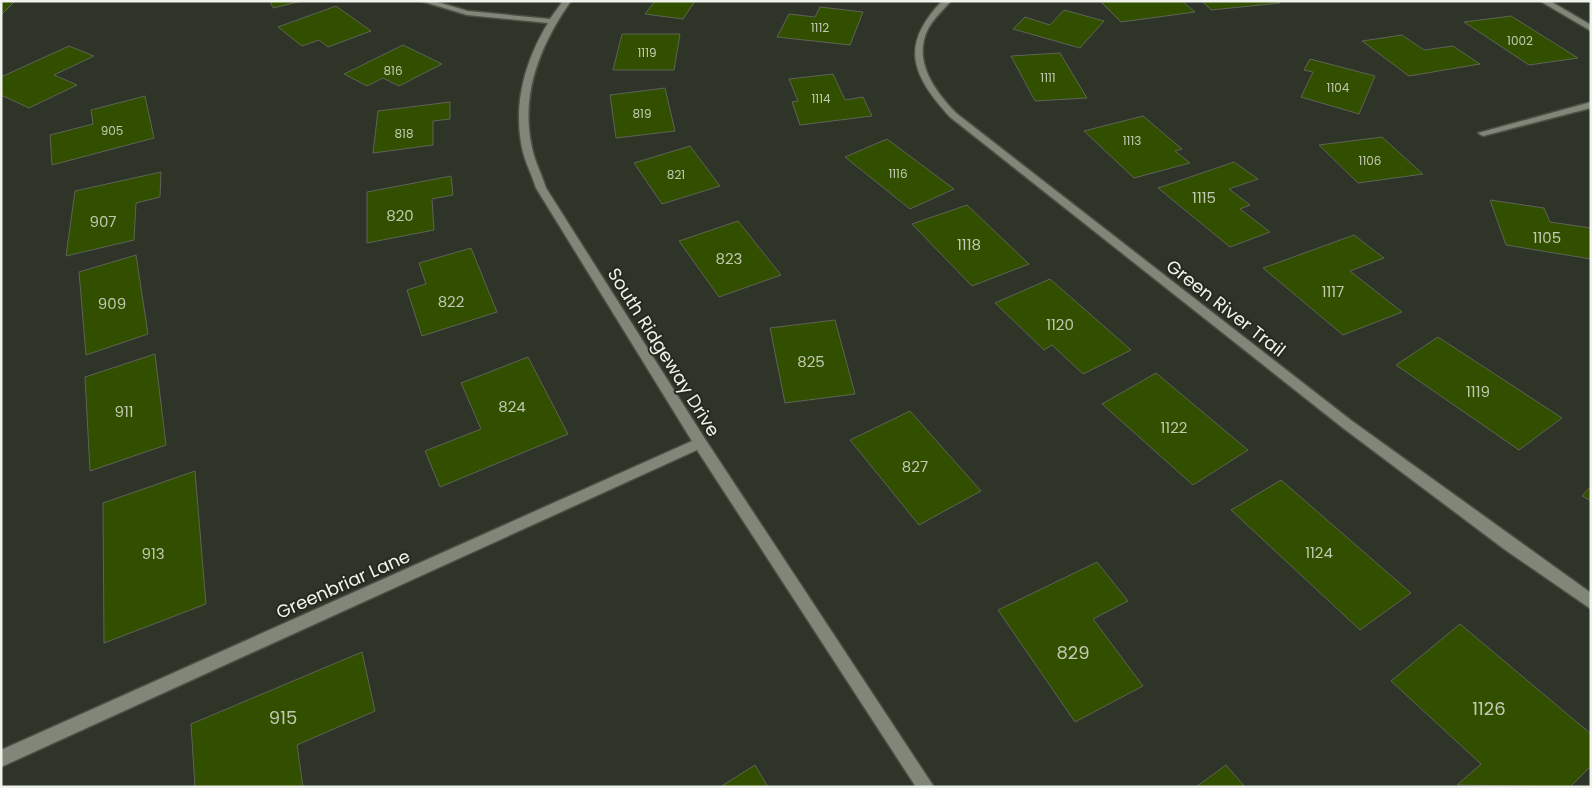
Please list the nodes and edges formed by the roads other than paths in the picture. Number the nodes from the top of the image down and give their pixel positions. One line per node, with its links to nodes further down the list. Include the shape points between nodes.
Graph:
1 (425, 1): 5 (street, via 467,13)
2 (567, 1): 5 (street, South Ridgeway Drive)
3 (947, 1): 10 (street, Green River Trail, via 931,15 921,33 918,51 922,76 934,96 953,115 1365,440)
4 (1544, 1): 6 (street)
5 (552, 21): 9 (street, South Ridgeway Drive, via 536,53 527,83 524,113 527,148 542,188)
6 (1591, 28)
7 (1591, 105): 8 (street)
8 (1483, 133)
9 (700, 443): 11 (street, Greenbriar Lane); 12 (street, South Ridgeway Drive)
10 (1591, 602)
11 (1, 759)
12 (926, 787)

